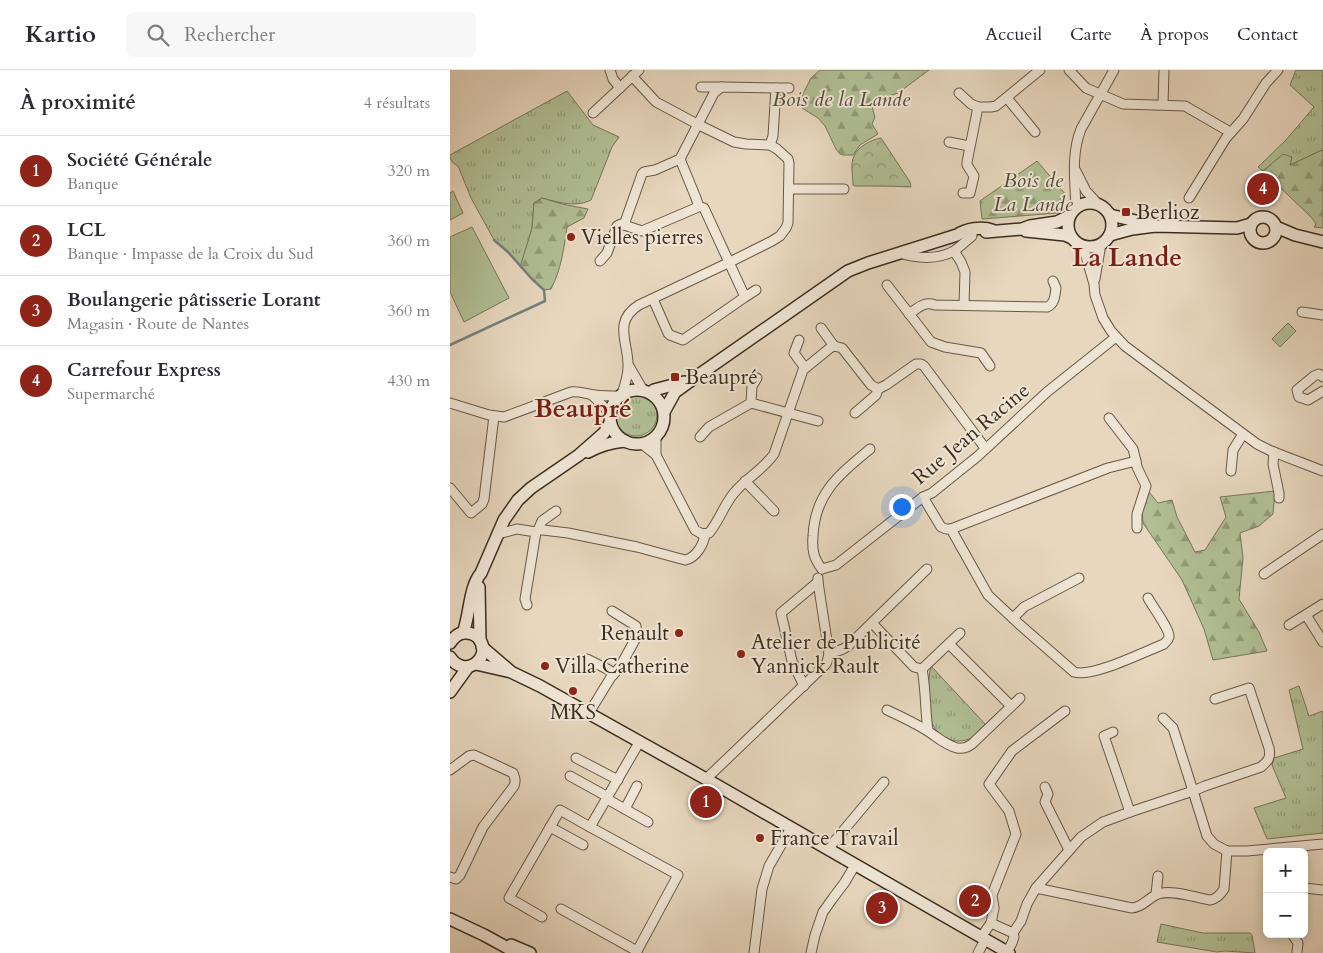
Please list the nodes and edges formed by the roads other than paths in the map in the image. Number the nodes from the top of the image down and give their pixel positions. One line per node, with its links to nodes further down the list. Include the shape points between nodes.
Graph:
1 (610, 70): 10 (street)
2 (1040, 70): 15 (street)
3 (1069, 70): 14 (street, via 1086,88)
4 (1114, 70): 14 (street)
5 (1164, 70): 16 (street)
6 (1278, 70): 21 (street)
7 (635, 73): 10 (street); 19 (street, via 656,102)
8 (701, 87): 9 (street)
9 (722, 87): 11 (street); 19 (street, via 716,91)
10 (620, 88): 18 (street)
11 (776, 88): 12 (street); 23 (street, via 774,136)
12 (789, 88)
13 (959, 93): 17 (street)
14 (1100, 94): 16 (street, via 1123,104); 26 (street, via 1077,139)
15 (1007, 98): 17 (street, via 994,107); 20 (street)
16 (1163, 104): 21 (street, via 1188,107)
17 (978, 107): 24 (street)
18 (593, 113)
19 (699, 125): 23 (street, via 734,142); 25 (street)
20 (1036, 132)
21 (1230, 132): 30 (street)
22 (949, 142): 24 (street)
23 (770, 145): 27 (street, via 788,159)
24 (969, 146): 29 (street, via 967,165 974,176 970,193)
25 (680, 160): 32 (street); 35 (street, via 642,174)
26 (1075, 169): 31 (street, via 1086,191); 33 (street)
27 (789, 189): 28 (street); 51 (street, via 788,223 783,232)
28 (844, 189)
29 (963, 193)
30 (1189, 198)
31 (1098, 204): 33 (street, via 1086,203); 34 (street)
32 (697, 206): 35 (street, via 642,232); 51 (street, via 704,208)
33 (1073, 212): 37 (street, via 1057,222); 44 (street, via 1068,227)
34 (1110, 215): 36 (street); 43 (street)
35 (624, 225): 50 (street, via 617,226 608,253)
36 (1155, 226): 39 (street); 43 (street)
37 (1022, 229): 38 (street); 44 (street)
38 (992, 230): 41 (street); 42 (street, via 976,229)
39 (1251, 230): 40 (street, via 1256,242 1260,243 1269,242); 40 (street, via 1256,219 1265,217 1273,222)
40 (1275, 232): 45 (street)
41 (972, 234): 42 (street); 48 (street)
42 (958, 235): 49 (street)
43 (1110, 235): 46 (street)
44 (1072, 238): 47 (street)
45 (1323, 242)
46 (1101, 244): 47 (street); 53 (street)
47 (1083, 246): 53 (street)
48 (954, 250): 49 (street, via 926,257); 58 (street, via 965,272)
49 (898, 253): 71 (street, via 840,276)
50 (600, 261)
51 (730, 262): 56 (street); 57 (street)
52 (1053, 281): 58 (street, via 1056,288 1053,302 1047,307)
53 (1094, 284): 63 (street, via 1103,318)
54 (887, 285): 60 (street)
55 (756, 290): 56 (street)
56 (745, 297): 57 (street, via 683,340 670,335)
57 (653, 298): 66 (street, via 636,307 624,322)
58 (964, 305): 60 (street, via 928,303)
59 (1302, 312): 61 (street)
60 (909, 314): 67 (street, via 932,343 981,353)
61 (1323, 314)
62 (821, 328): 65 (street)
63 (1116, 337): 86 (street); 91 (street, Rue Jean Racine, via 1047,392)
64 (799, 340): 68 (street, via 794,353)
65 (834, 346): 68 (street); 72 (street, via 842,348 871,385)
66 (628, 366): 74 (street); 76 (street)
67 (990, 366)
68 (805, 368): 81 (street)
69 (1323, 377): 73 (street, via 1319,374 1314,376 1297,390 1299,397 1308,400)
70 (757, 378): 78 (street, via 752,386)
71 (692, 379): 74 (street); 79 (street, via 675,392)
72 (878, 389): 80 (street, via 876,395); 91 (street, via 916,364 921,364)
73 (1323, 391)
74 (646, 392): 76 (street, via 630,390); 79 (street, via 659,401)
75 (592, 395): 76 (street); 82 (street, via 571,392 504,416); 83 (street)
76 (621, 395): 83 (street, via 613,403)
77 (450, 403): 82 (street)
78 (750, 403): 81 (street); 88 (street, via 709,427)
79 (664, 412): 87 (street, via 663,425)
80 (855, 413)
81 (788, 414): 85 (street); 99 (street, via 774,454)
82 (494, 416): 100 (street, via 484,499 474,517)
83 (610, 418): 89 (street, via 613,430); 94 (street, via 604,432)
84 (1110, 418): 96 (street, via 1133,449)
85 (818, 421)
86 (1243, 434): 93 (street); 97 (street, via 1232,450)
87 (656, 436): 90 (street); 95 (street)
88 (700, 437)
89 (625, 441): 90 (street); 94 (street, via 606,444)
90 (642, 444): 95 (street)
91 (985, 448): 101 (street, Rue Jean Racine, via 932,494)
92 (870, 449): 113 (street, via 836,478 818,509 813,550)
93 (1274, 452): 98 (street); 102 (street)
94 (579, 455): 105 (street, via 531,488)
95 (656, 455): 111 (street, via 695,530)
96 (1136, 461): 106 (street, via 1146,486 1137,514); 108 (street, via 1108,468)
97 (1232, 471)
98 (1323, 471)
99 (745, 481): 103 (street); 111 (street, via 726,503 712,530)
100 (450, 488)
101 (923, 497): 108 (street, via 941,527); 113 (street, Rue Jean Racine, via 836,564)
102 (1278, 498)
103 (774, 511)
104 (556, 512): 109 (street, via 542,521)
105 (508, 514): 107 (street); 110 (street)
106 (1137, 528)
107 (517, 529): 109 (street); 110 (street)
108 (952, 529): 124 (street, via 988,595)
109 (537, 531): 111 (street, via 568,533 637,546 685,560 696,554); 121 (street, via 525,599)
110 (498, 534): 115 (street)
111 (705, 534)
112 (1323, 534): 116 (street)
113 (822, 568): 118 (street)
114 (927, 569): 125 (street)
115 (480, 573): 128 (street, via 476,578 468,620); 130 (street)
116 (1264, 574)
117 (1079, 578): 124 (street, via 1024,607)
118 (818, 582): 132 (street); 139 (street, via 781,613 792,661)
119 (1148, 598): 124 (street, via 1166,627 1168,640 1119,663 1081,673 1070,668)
120 (1323, 604): 123 (street)
121 (527, 605)
122 (612, 611): 138 (street, via 636,626 637,631)
123 (1306, 615): 126 (street); 129 (street)
124 (1013, 618)
125 (872, 623): 132 (street, via 848,646); 136 (street, via 914,667)
126 (1289, 625)
127 (960, 634): 131 (street)
128 (454, 637): 130 (street, via 473,634)
129 (1323, 642)
130 (481, 644): 135 (street, via 481,658); 137 (street)
131 (949, 644): 136 (street); 143 (street)
132 (829, 654): 139 (street, via 825,666)
133 (587, 659): 138 (street)
134 (450, 662): 135 (street, via 458,666)
135 (472, 665): 137 (street); 140 (street)
136 (922, 669): 148 (street)
137 (511, 672): 146 (street)
138 (613, 675): 146 (street)
139 (804, 686): 154 (street)
140 (450, 692)
141 (1020, 698): 143 (street)
142 (1215, 699): 159 (street, via 1249,688 1270,756 1261,767)
143 (1011, 706): 148 (street, via 968,747 956,748)
144 (887, 710): 148 (street)
145 (1065, 712): 184 (street, via 1012,751 988,784 1009,811 1016,834 992,894)
146 (589, 713): 150 (street)
147 (1164, 718): 159 (street, via 1173,728)
148 (928, 731)
149 (1113, 732): 162 (street, via 1104,736)
150 (640, 741): 154 (street); 155 (street)
151 (576, 758): 155 (street)
152 (450, 770): 176 (street, via 474,755 513,773 515,777 514,786 483,827 460,875 456,879)
153 (570, 776): 160 (street)
154 (706, 779): 166 (street)
155 (618, 780): 160 (street)
156 (884, 782): 170 (street)
157 (637, 786): 161 (street)
158 (1045, 787): 171 (street, via 1048,794 1046,802)
159 (1193, 791): 162 (street); 173 (street, via 1207,836)
160 (607, 798): 161 (street); 165 (street)
161 (625, 809): 163 (street)
162 (1130, 812): 171 (street, via 1091,829)
163 (648, 822)
164 (550, 827): 165 (street, via 560,810); 168 (street); 182 (street, via 509,898)
165 (590, 827): 189 (street, via 678,875)
166 (791, 828): 170 (street); 193 (street, via 769,866 762,889)
167 (1323, 844): 169 (street)
168 (583, 845)
169 (1299, 848)
170 (828, 849): 174 (street)
171 (1069, 850): 177 (street)
172 (1263, 850): 173 (street)
173 (1227, 851): 180 (street, via 1224,889 1214,900 1167,892)
174 (855, 865): 188 (street); 194 (street, via 823,912)
175 (1158, 876): 180 (street)
176 (450, 877)
177 (1036, 888): 180 (street, via 1132,908 1146,903); 185 (street)
178 (1308, 888): 179 (street)
179 (1323, 890)
180 (1156, 894)
181 (561, 909): 189 (street)
182 (542, 917)
183 (450, 919): 186 (street)
184 (991, 923): 185 (street); 188 (street)
185 (1013, 934): 196 (street)
186 (484, 935): 191 (street); 192 (street)
187 (1295, 938): 190 (street)
188 (983, 939): 195 (street); 196 (street)
189 (636, 952)
190 (1297, 952)
191 (517, 953)
192 (530, 953)
193 (754, 953)
194 (811, 953)
195 (978, 953)
196 (1008, 953)

